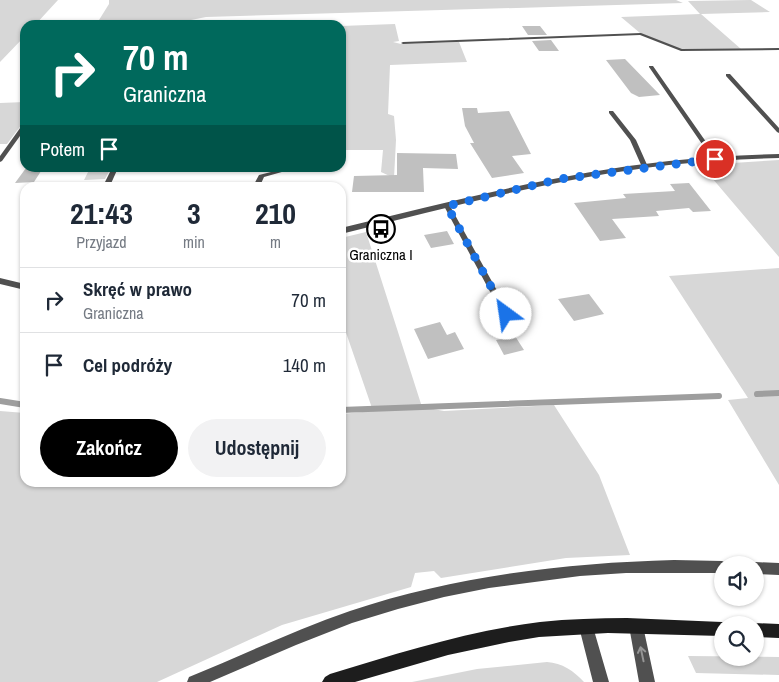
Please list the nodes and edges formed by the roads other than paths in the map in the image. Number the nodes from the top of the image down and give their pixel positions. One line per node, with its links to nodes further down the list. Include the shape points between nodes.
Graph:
1 (403, 43): 2 (lane, via 641,34 681,50)
2 (779, 48)
3 (651, 67): 9 (lane)
4 (728, 75): 6 (lane)
5 (611, 112): 11 (lane, via 633,140)
6 (779, 131)
7 (20, 132): 10 (lane)
8 (779, 156): 9 (street)
9 (715, 159): 11 (street)
10 (0, 160)
11 (645, 167): 14 (street, via 560,179)
12 (277, 172): 13 (lane, via 261,176)
13 (258, 182)
14 (447, 206): 15 (street); 18 (lane)
15 (346, 230)
16 (0, 282): 17 (street)
17 (20, 286)
18 (506, 314)
19 (714, 567): 27 (lane, via 587,569 480,583 417,597 351,618)
20 (764, 568): 21 (lane)
21 (779, 569)
22 (636, 626): 23 (main road); 24 (main road); 30 (street, one-way to 22)
23 (586, 627): 28 (main road, via 510,634); 29 (street)
24 (714, 629)
25 (764, 630): 26 (main road)
26 (779, 631)
27 (194, 682)
28 (330, 682)
29 (601, 682)
30 (648, 682)

